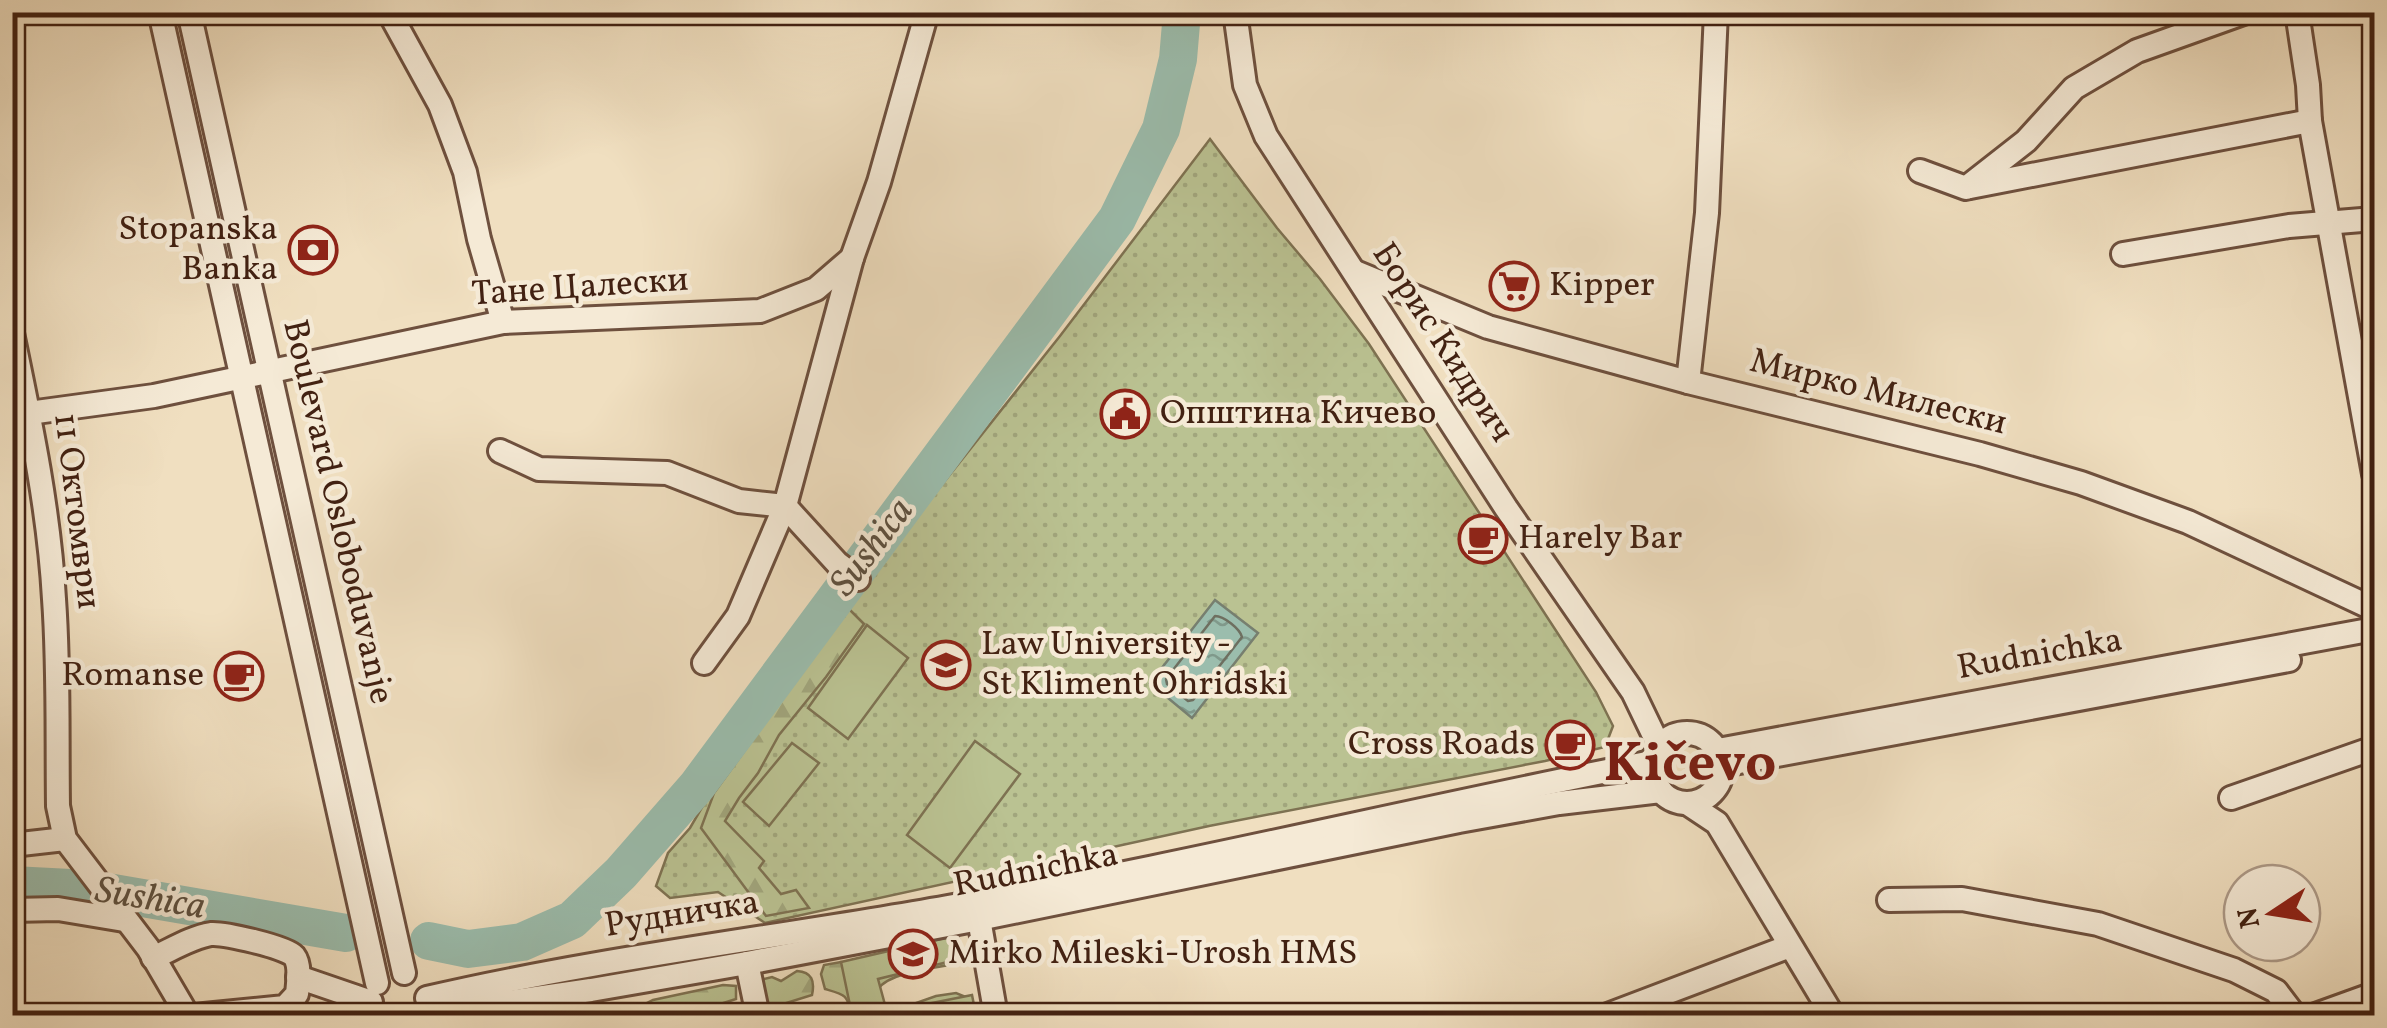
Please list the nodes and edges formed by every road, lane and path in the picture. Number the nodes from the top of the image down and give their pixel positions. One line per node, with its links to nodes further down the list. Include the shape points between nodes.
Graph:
1 (160, 12): 20 (street, Boulevard Osloboduvanje)
2 (189, 12): 19 (street, Boulevard Osloboduvanje)
3 (390, 12): 17 (street, via 440,105)
4 (927, 12): 15 (street, Тане Цалески)
5 (1235, 12): 16 (street, Борис Кидрич, via 1245,85 1266,136)
6 (1716, 12): 21 (street, via 1707,213)
7 (2246, 12): 11 (street, via 2137,50 2074,88 2026,140)
8 (2297, 12): 9 (street)
9 (2310, 121): 11 (street); 13 (street)
10 (1920, 171): 11 (street)
11 (1966, 188)
12 (2374, 219): 13 (street)
13 (2328, 222): 14 (street); 22 (street)
14 (2123, 254)
15 (852, 258): 17 (street, Тане Цалески, via 816,289 760,311); 26 (street, Тане Цалески)
16 (1354, 272): 21 (street, Мирко Милески, via 1488,327); 32 (street, Борис Кидрич, via 1633,692)
17 (503, 322): 19 (street, Тане Цалески)
18 (12, 333): 23 (street, 11 Октомври)
19 (269, 371): 20 (street, Тане Цалески); 48 (street, Boulevard Osloboduvanje)
20 (241, 377): 23 (street, Тане Цалески, via 154,396); 51 (street, Boulevard Osloboduvanje)
21 (1688, 382): 28 (street, Мирко Милески, via 2081,482 2188,522)
22 (2369, 404): 25 (street)
23 (21, 412): 39 (street, 11 Октомври, via 54,598 58,806)
24 (500, 451): 26 (street, via 540,470 666,473 739,501)
25 (2374, 474)
26 (786, 506): 27 (street); 31 (street, Тане Цалески, via 738,616)
27 (858, 579)
28 (2374, 609)
29 (2374, 629): 34 (street, Rudnichka)
30 (2374, 639): 34 (street, Rudnichka)
31 (704, 662)
32 (1662, 748): 34 (street, via 1695,733 1704,736); 35 (street, via 1655,783); 52 (street, Rudnichka, via 1505,790 1121,873 503,980)
33 (2374, 748): 36 (street)
34 (1720, 766): 37 (street, via 1706,798); 38 (street)
35 (1661, 792): 37 (street); 44 (street, Rudnichka, via 1459,821)
36 (2230, 798)
37 (1687, 803): 38 (street)
38 (1717, 823): 45 (street)
39 (65, 839): 40 (street); 43 (street, 11 Октомври)
40 (12, 845)
41 (1889, 900): 58 (street, via 1962,899 2098,924 2234,970 2276,992)
42 (12, 910): 43 (street)
43 (119, 912): 46 (street, 11 Октомври)
44 (979, 919): 47 (street, Rudnichka); 55 (street)
45 (1790, 946): 56 (street); 57 (street)
46 (153, 958): 49 (street, via 211,934 225,935 292,954); 53 (street, 11 Октомври)
47 (747, 962): 52 (street, Rudnichka, via 591,990); 54 (street)
48 (404, 973): 51 (street, via 392,974); 52 (street, Boulevard Osloboduvanje, via 417,979)
49 (298, 977): 51 (street); 53 (street, via 297,994 285,1007)
50 (2374, 994): 59 (street)
51 (374, 1001)
52 (425, 1009)
53 (191, 1016)
54 (758, 1016)
55 (996, 1016)
56 (1605, 1016)
57 (1833, 1016)
58 (2296, 1016)
59 (2313, 1016)

